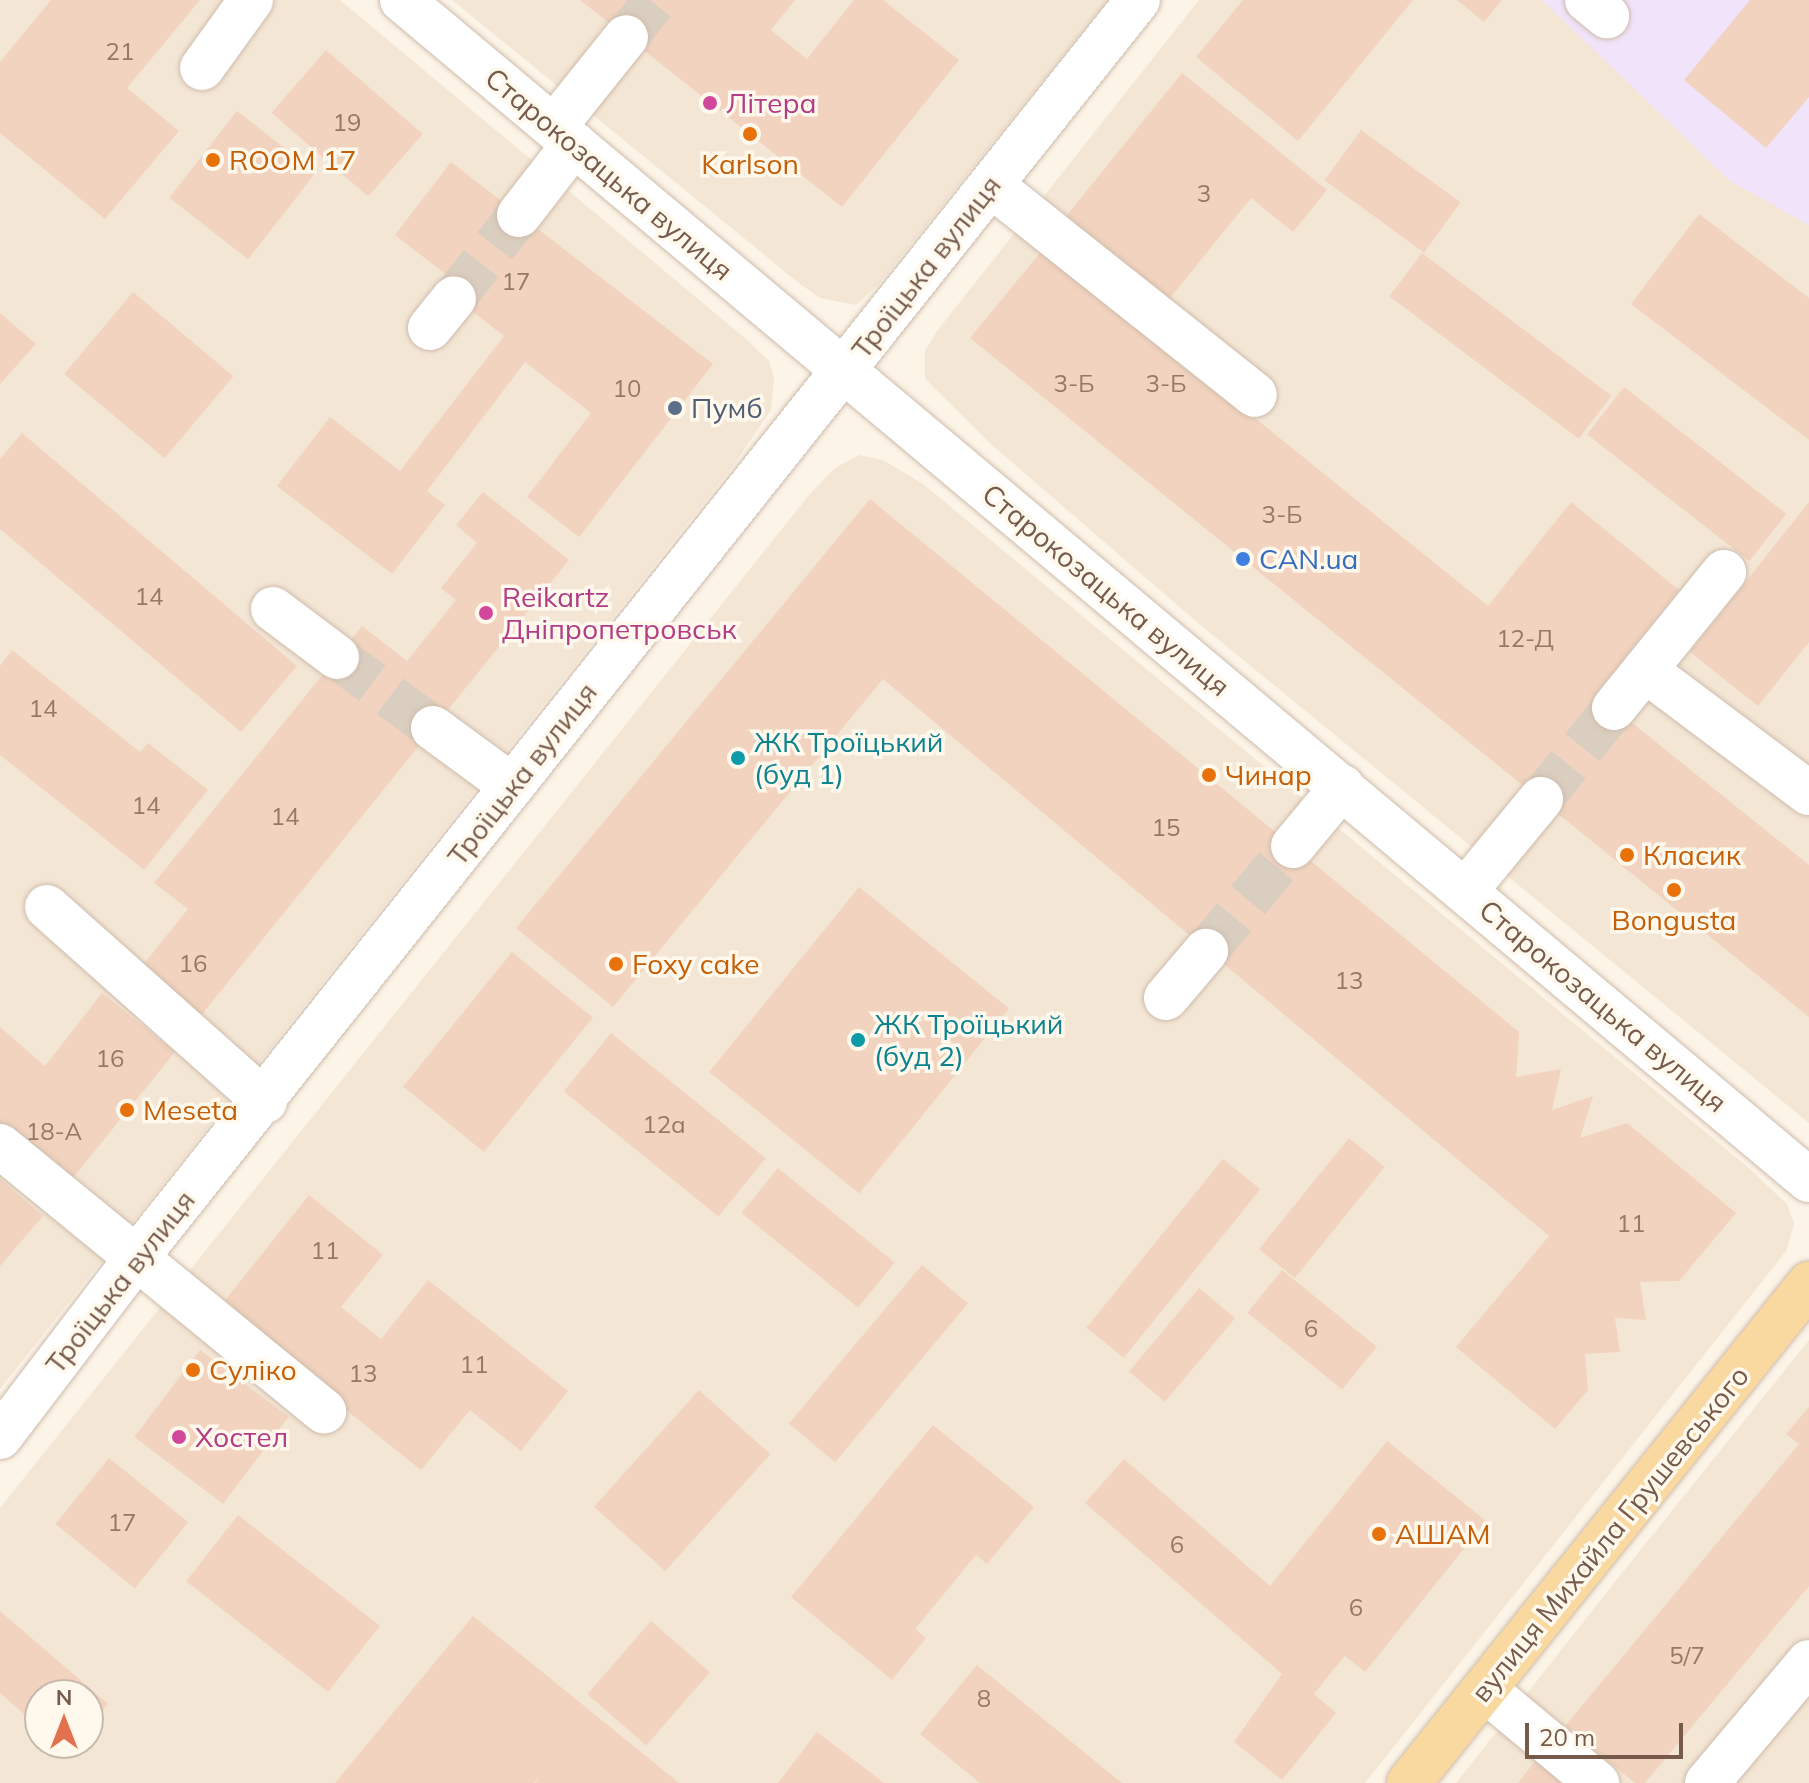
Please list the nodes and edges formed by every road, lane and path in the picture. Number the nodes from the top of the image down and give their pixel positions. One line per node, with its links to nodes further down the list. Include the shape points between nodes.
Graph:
1 (251, 0): 5 (street)
2 (1138, 0): 7 (street, Троїцька вулиця)
3 (413, 3): 6 (street, Старокозацька вулиця)
4 (626, 37): 6 (street)
5 (202, 68)
6 (564, 136): 8 (street); 9 (street, Старокозацька вулиця)
7 (991, 185): 9 (street, Троїцька вулиця); 10 (street)
8 (519, 215)
9 (844, 370): 17 (street, Троїцька вулиця); 18 (street, Старокозацька вулиця)
10 (1255, 395)
11 (1724, 572): 14 (street)
12 (273, 609): 13 (street)
13 (337, 657)
14 (1645, 670): 15 (street); 19 (street)
15 (1614, 708)
16 (433, 728): 17 (street)
17 (512, 786): 26 (street, Троїцька вулиця)
18 (1342, 787): 21 (street); 22 (street, Старокозацька вулиця)
19 (1809, 793)
20 (1541, 799): 22 (street)
21 (1293, 846)
22 (1466, 890): 28 (street, Старокозацька вулиця)
23 (47, 907): 26 (street)
24 (1206, 951): 25 (street)
25 (1166, 998)
26 (265, 1101): 29 (street, Троїцька вулиця)
27 (0, 1146): 29 (street)
28 (1809, 1180)
29 (137, 1257): 31 (street); 32 (street, Троїцька вулиця)
30 (1809, 1284): 34 (main road, вулиця Михайла Грушевського)
31 (324, 1411)
32 (0, 1437)
33 (1809, 1662): 37 (street)
34 (1485, 1690): 35 (main road, вулиця Михайла Грушевського); 36 (street)
35 (1409, 1783)
36 (1597, 1783)
37 (1707, 1783)

